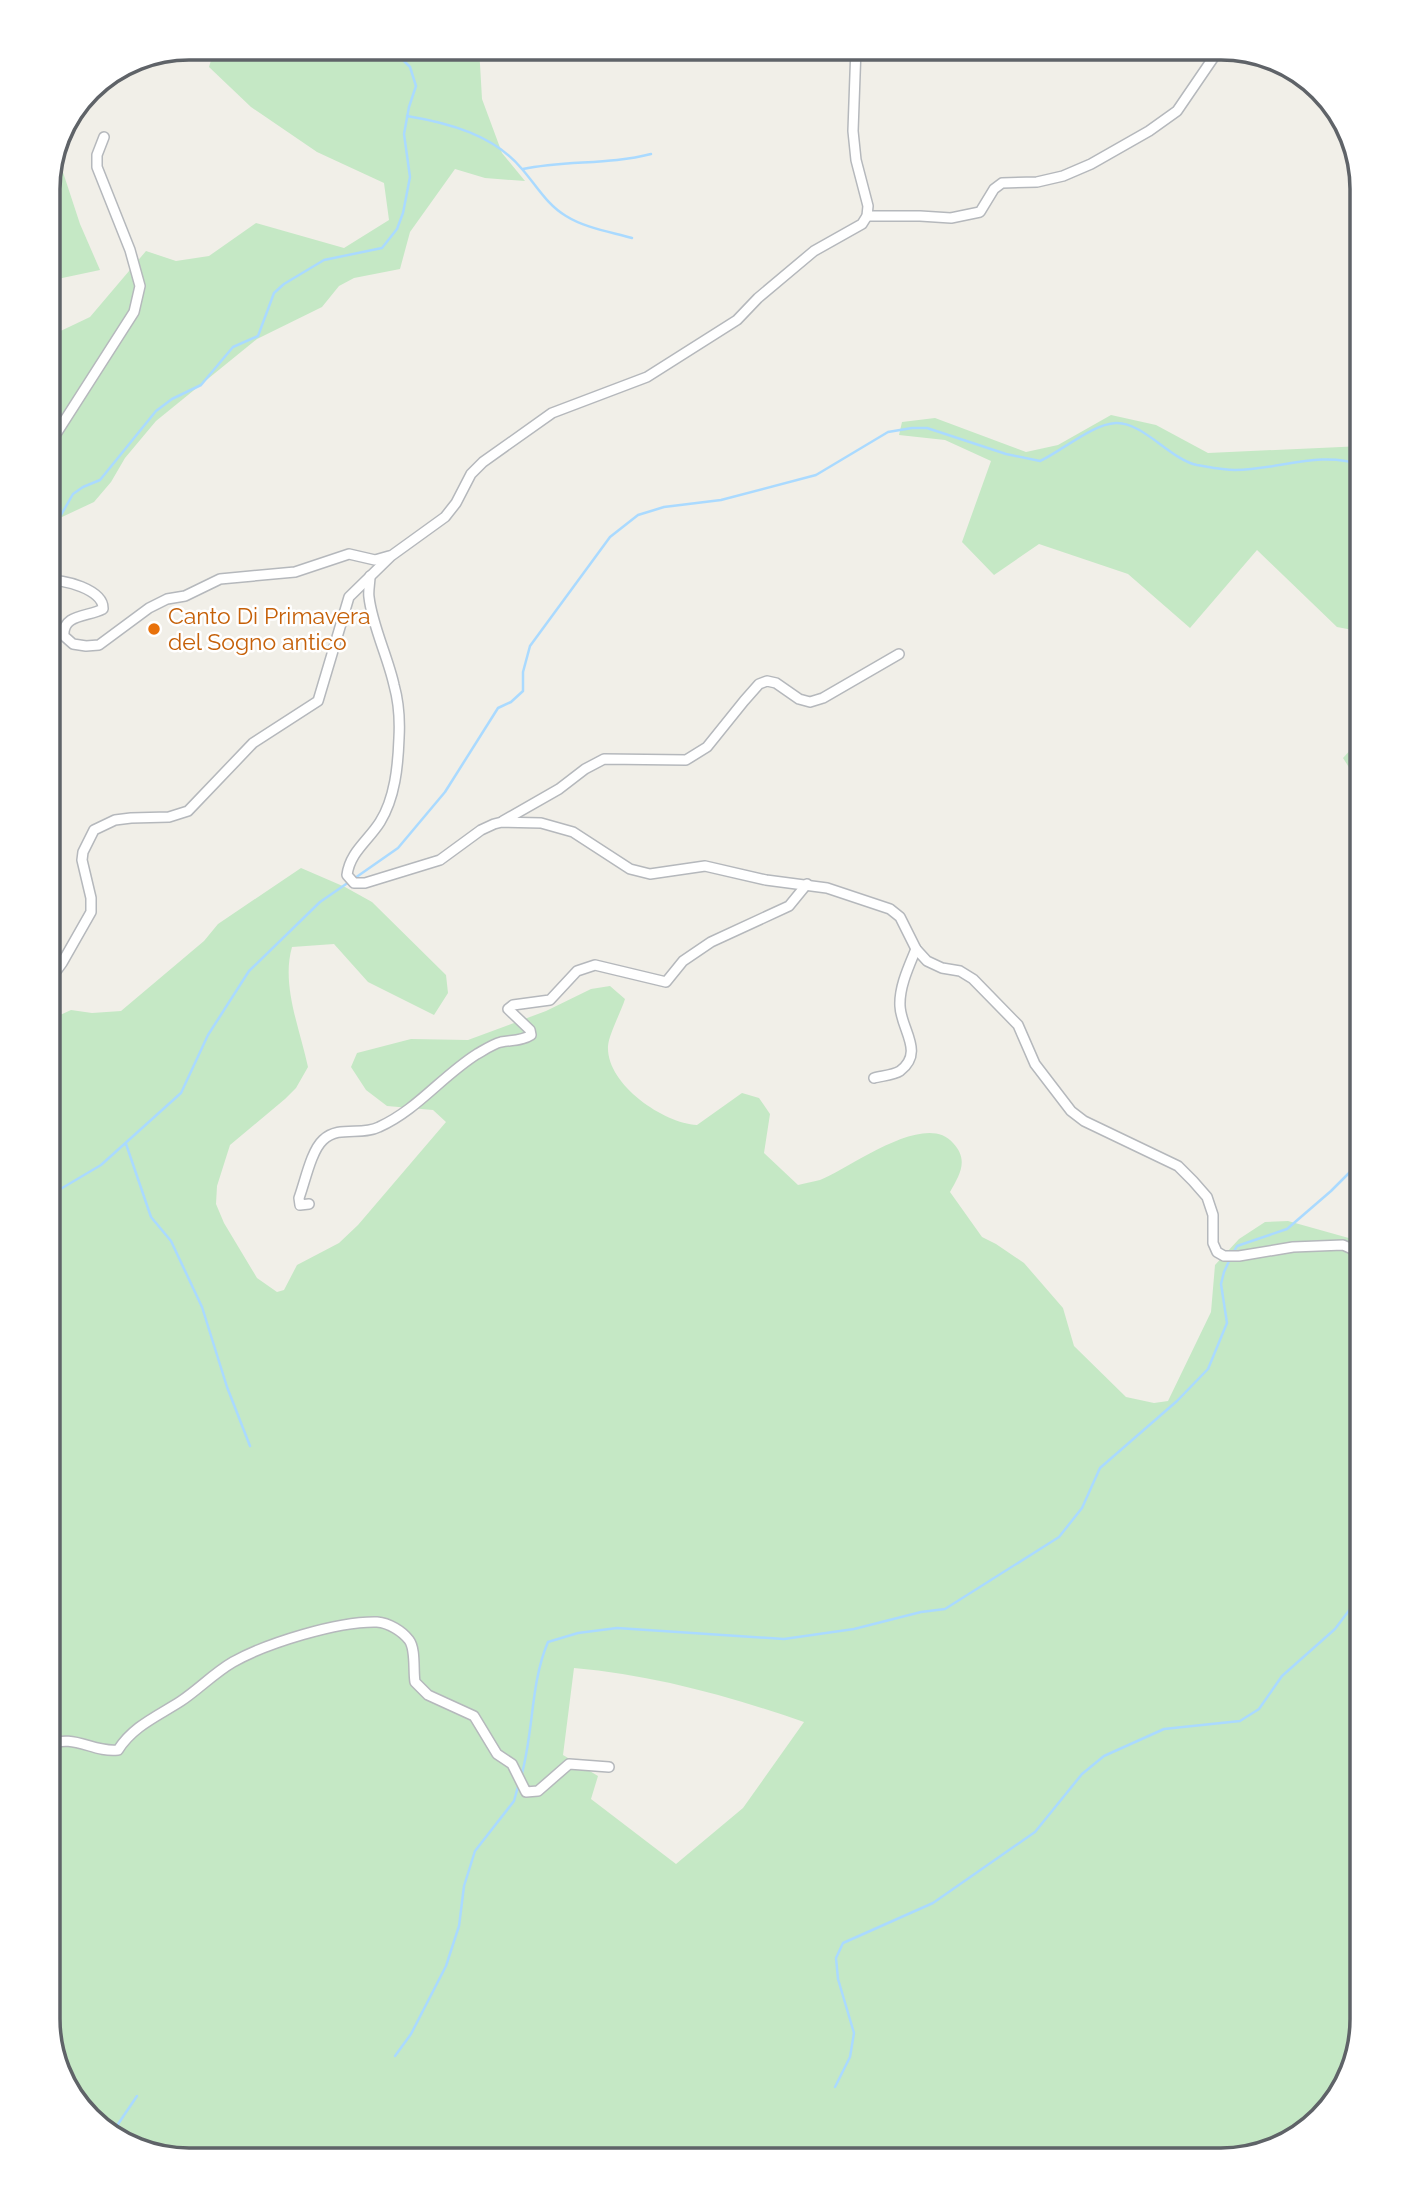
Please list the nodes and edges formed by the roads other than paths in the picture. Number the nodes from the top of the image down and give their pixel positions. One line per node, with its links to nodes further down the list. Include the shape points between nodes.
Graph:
1 (856, 60): 4 (street, via 853,131)
2 (1212, 60): 4 (street, via 1177,111 1091,164 1037,182 1002,183 980,212 951,218)
3 (104, 137): 5 (street, via 97,167 140,286 134,312)
4 (867, 216): 6 (street, via 862,224 814,251 737,320 648,377 552,413 483,462 445,517)
5 (60, 428)
6 (391, 556): 7 (street); 8 (street, via 375,560 349,554 295,572 220,579 185,596 167,599 99,645 86,646 73,644 63,628 73,618 103,609 103,603 98,596)
7 (370, 576): 10 (street, via 368,596 395,687 399,742 388,806 351,857 347,875 354,883 365,883 440,860 481,830); 13 (street, via 349,597 318,701 253,743 188,811 169,817 115,820 94,830 82,860 91,912)
8 (60, 580)
9 (899, 654): 10 (street, via 810,702 776,683 759,684 707,747 686,760 604,759)
10 (502, 822): 11 (street, via 541,823 573,832 630,869 650,874 705,866)
11 (807, 884): 12 (street, via 890,909); 15 (street, via 789,906 722,936 683,961 667,982 595,965 577,971 550,1000 513,1005 509,1010 531,1035 498,1042 477,1054 381,1127 326,1137 316,1147 299,1198 300,1205)
12 (916, 948): 14 (street, via 900,1004 913,1045 911,1058 898,1073); 16 (street, via 927,961 960,971 984,987 1018,1025 1035,1064 1071,1111 1178,1166 1193,1181 1207,1197 1217,1252 1239,1256 1293,1247)
13 (60, 965)
14 (874, 1078)
15 (309, 1203)
16 (1350, 1248)
17 (60, 1742): 18 (street, via 82,1742 104,1752 118,1750 150,1718 232,1662 326,1628 380,1622 399,1630 411,1643 415,1682 428,1695 474,1716 497,1754 512,1764 526,1792 538,1791 569,1764)
18 (609, 1767)

